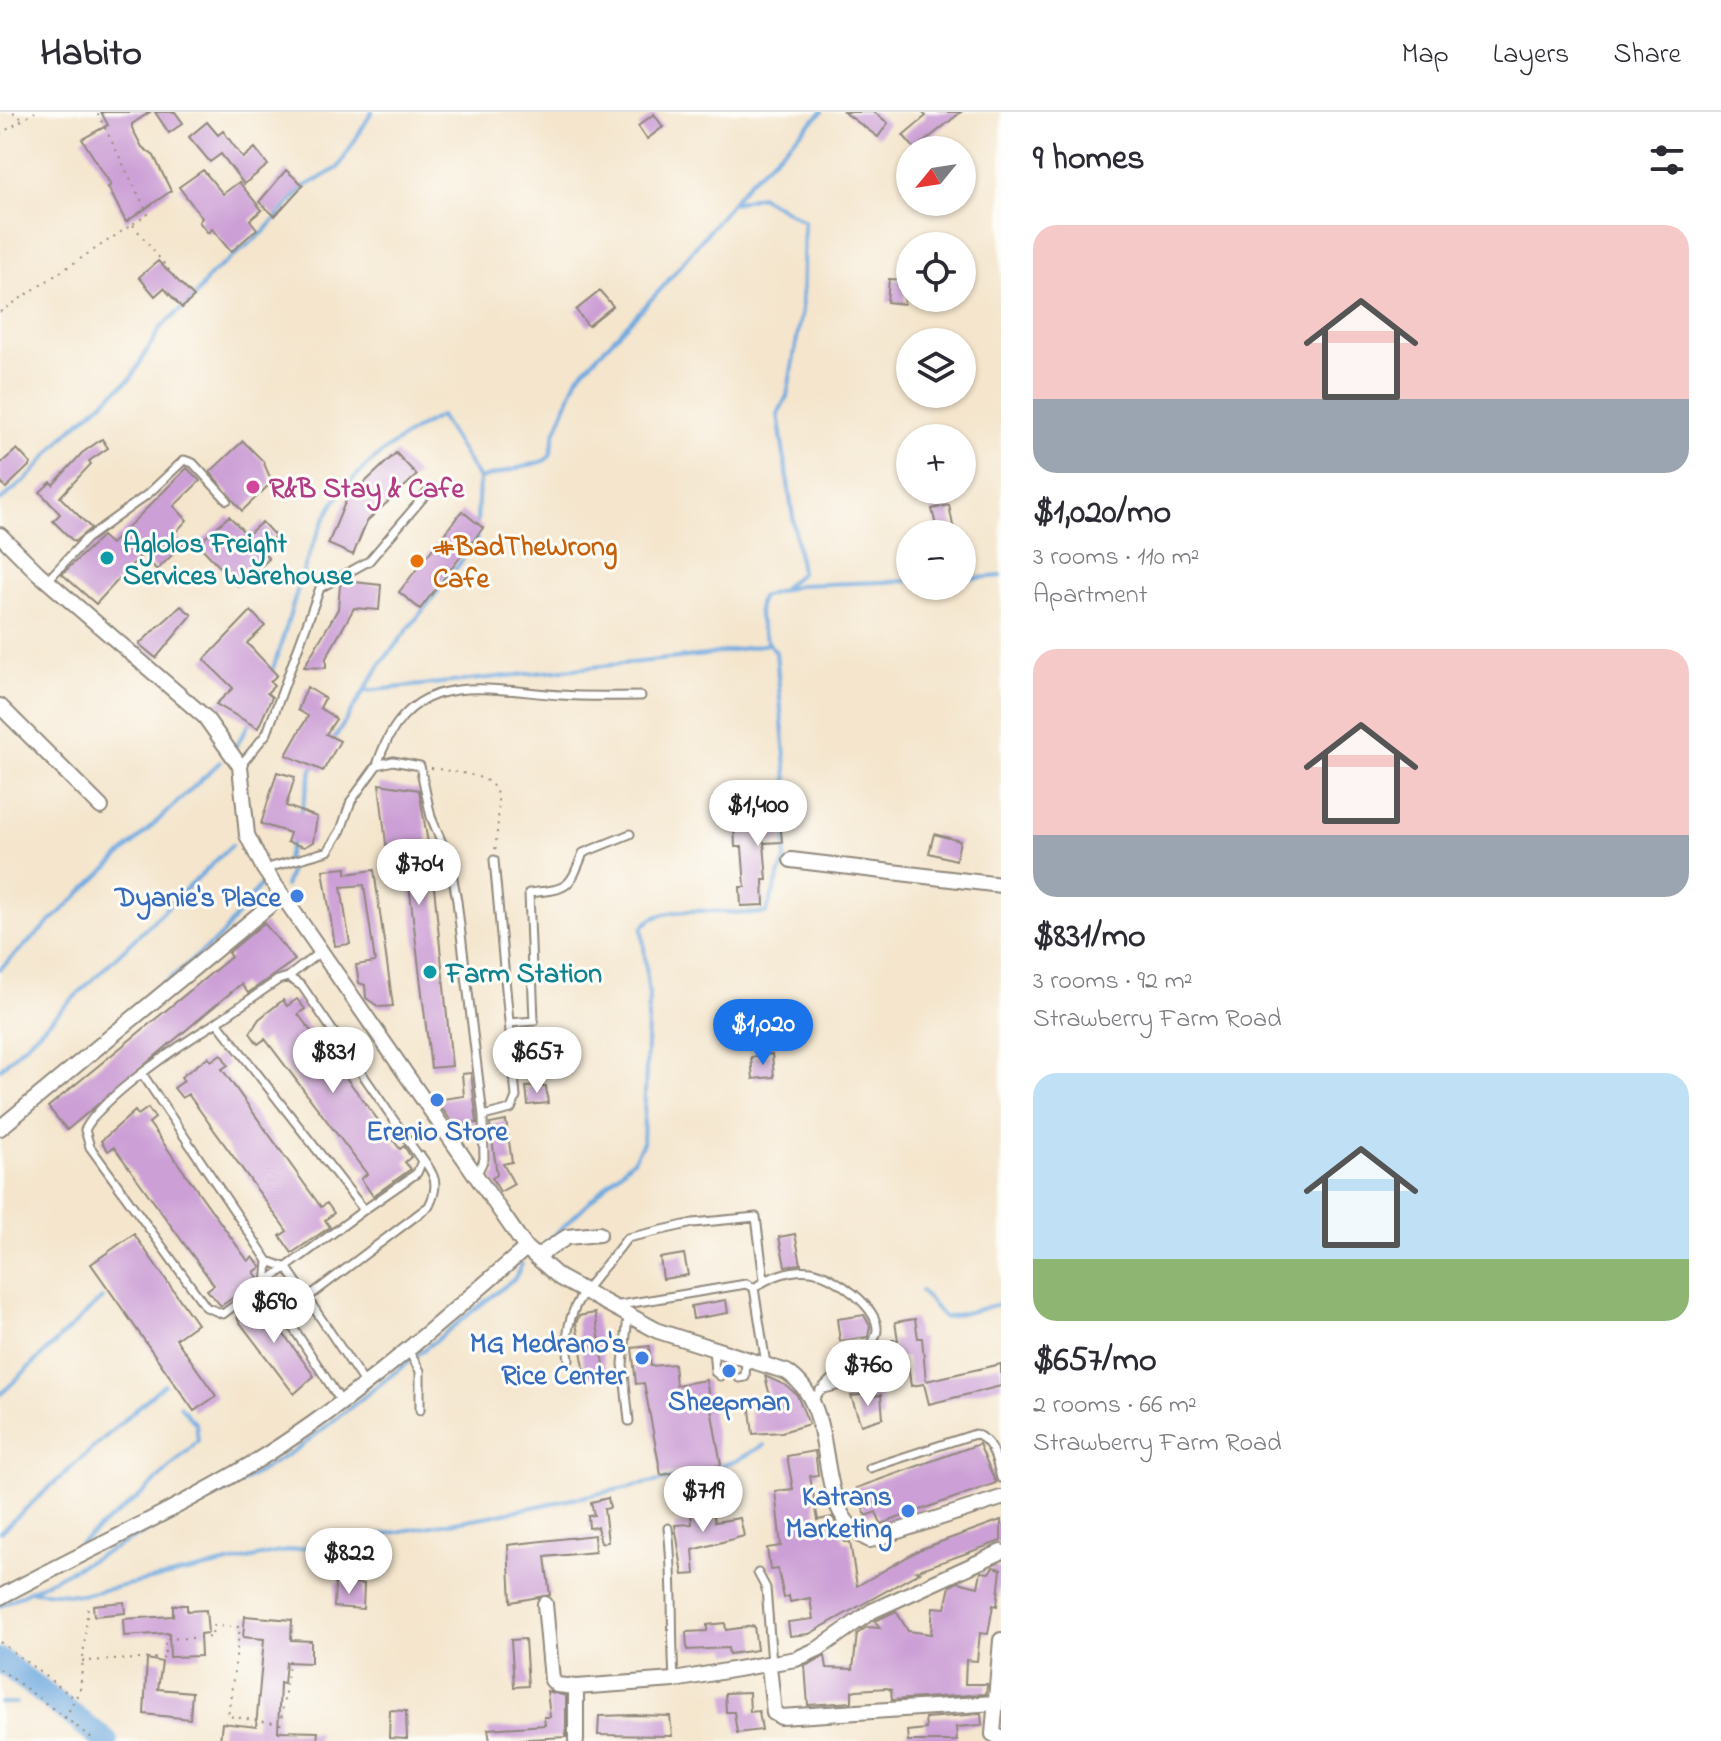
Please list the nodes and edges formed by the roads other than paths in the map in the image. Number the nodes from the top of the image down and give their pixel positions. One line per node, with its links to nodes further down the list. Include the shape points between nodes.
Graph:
1 (427, 493): 8 (lane, via 369,561 320,588 267,733)
2 (227, 500): 4 (lane, via 184,460 86,539)
3 (0, 535): 4 (street)
4 (47, 581): 8 (street, via 205,717)
5 (641, 696): 7 (lane, via 448,689 414,704 386,735)
6 (0, 706): 9 (street)
7 (377, 765): 13 (lane, via 351,801 328,851); 21 (lane, via 393,761 420,766 431,817 450,862)
8 (240, 766): 13 (street, via 247,835)
9 (101, 807)
10 (630, 834): 19 (lane, via 583,853 564,889 529,893 534,1021)
11 (494, 860): 19 (lane)
12 (791, 860): 14 (street)
13 (264, 869): 15 (street)
14 (1001, 885)
15 (281, 896): 16 (street); 22 (street)
16 (321, 951): 17 (lane); 24 (street)
17 (288, 977): 18 (lane); 23 (lane, via 302,986)
18 (217, 1022): 20 (lane); 25 (lane)
19 (509, 1023): 21 (lane, via 516,1097 511,1109)
20 (143, 1075): 28 (lane); 31 (lane, via 91,1118 85,1130 90,1147 206,1307 223,1314)
21 (483, 1116): 24 (lane, via 484,1159)
22 (0, 1128)
23 (419, 1153): 25 (lane, via 417,1173); 34 (lane, via 436,1176 437,1191 429,1206)
24 (475, 1178): 27 (street)
25 (364, 1210): 29 (lane)
26 (599, 1234): 27 (street, via 567,1237)
27 (531, 1253): 33 (street); 38 (street)
28 (268, 1261): 29 (lane); 31 (lane)
29 (287, 1268): 31 (lane); 34 (lane)
30 (764, 1280): 32 (lane); 33 (lane, via 760,1225 748,1215 627,1238); 46 (lane, via 814,1271 843,1285 876,1320 877,1333 866,1351 838,1370)
31 (266, 1286): 47 (lane)
32 (754, 1288): 35 (lane, via 746,1284); 41 (lane)
33 (582, 1291): 35 (street); 40 (lane, via 569,1318)
34 (307, 1298): 45 (lane)
35 (612, 1306): 36 (street)
36 (628, 1314): 37 (street, via 658,1331); 49 (lane, via 623,1364)
37 (713, 1349): 39 (street); 43 (lane)
38 (411, 1356): 45 (street); 48 (lane, via 420,1371)
39 (746, 1359): 41 (street); 44 (lane, via 747,1372)
40 (569, 1360)
41 (766, 1365): 46 (street)
42 (897, 1371): 46 (lane)
43 (720, 1376)
44 (739, 1378)
45 (366, 1386): 47 (street)
46 (817, 1395): 52 (street, via 836,1501 855,1534 870,1540)
47 (342, 1403): 56 (street, via 232,1475)
48 (420, 1410)
49 (629, 1421)
50 (870, 1468): 51 (lane, via 975,1434 991,1446)
51 (1001, 1478)
52 (1001, 1498)
53 (668, 1528): 60 (lane, via 674,1574)
54 (1001, 1552): 59 (street, via 872,1611 818,1649)
55 (758, 1573): 59 (lane, via 766,1588)
56 (0, 1597)
57 (545, 1604): 61 (street, via 552,1680)
58 (1001, 1640): 62 (street)
59 (771, 1666): 60 (street); 62 (street, via 774,1713 781,1717)
60 (674, 1680): 61 (street)
61 (576, 1687): 64 (street)
62 (995, 1703): 63 (street, via 993,1734)
63 (1001, 1738)
64 (576, 1741)

